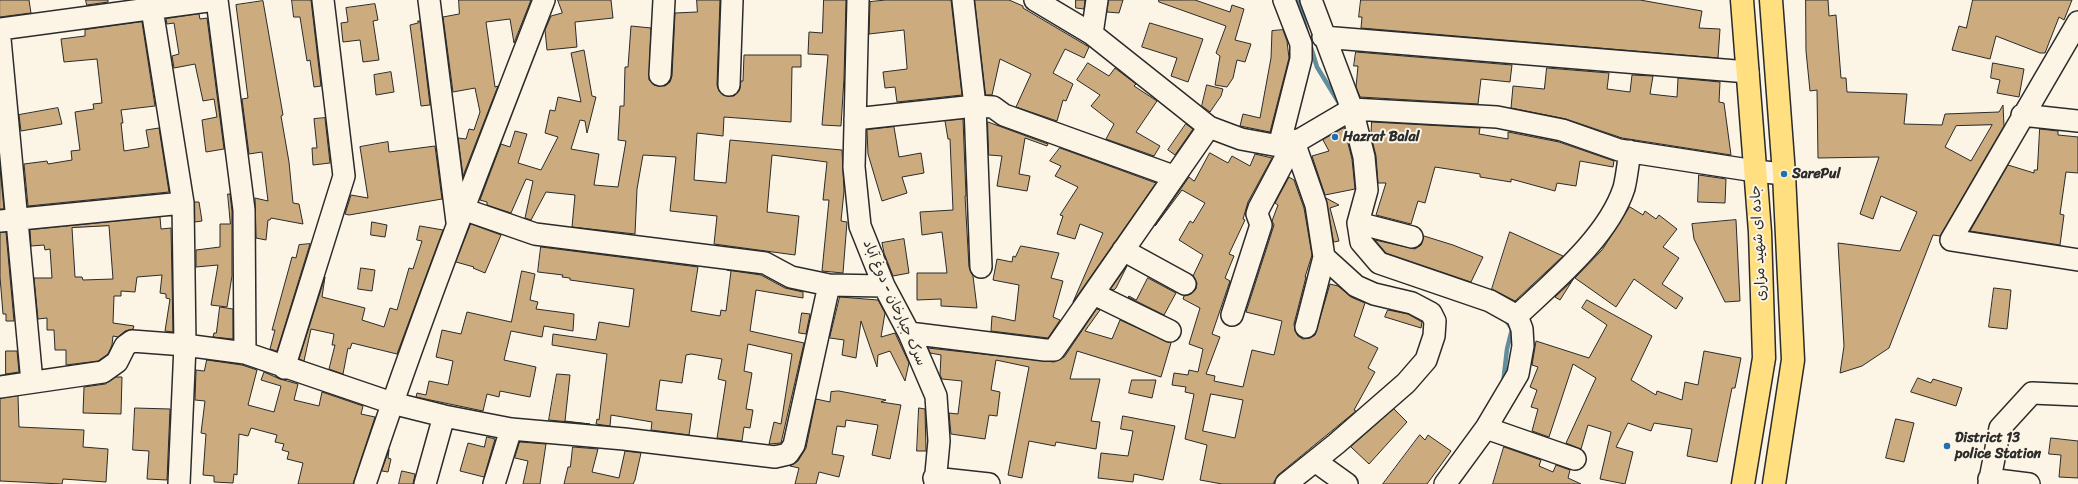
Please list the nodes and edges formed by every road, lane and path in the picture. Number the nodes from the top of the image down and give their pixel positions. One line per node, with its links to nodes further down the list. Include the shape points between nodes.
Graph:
1 (216, 0): 15 (street); 55 (street, via 244,210)
2 (323, 0): 56 (street, via 344,176)
3 (429, 0): 37 (street)
4 (544, 0): 37 (street)
5 (664, 0): 22 (street)
6 (732, 0): 23 (street)
7 (858, 0): 27 (street, سرک جبارخان - دوغ آباد)
8 (963, 0): 24 (street)
9 (1036, 0): 18 (street)
10 (1097, 0): 18 (street)
11 (1284, 0): 30 (street, via 1301,44 1301,59)
12 (1311, 0): 19 (street)
13 (1741, 0): 21 (main road, جاده ای شهید مزاری)
14 (1771, 0): 34 (main road, جاده ای شهید مزاری)
15 (152, 9): 16 (street); 36 (street)
16 (0, 29)
17 (2076, 30): 26 (street)
18 (1092, 34): 29 (street)
19 (1323, 37): 21 (street); 25 (street)
20 (0, 39): 32 (street)
21 (1748, 72): 33 (main road, جاده ای شهید مزاری)
22 (660, 76)
23 (729, 85)
24 (975, 106): 27 (street); 35 (street, via 993,106 1004,115); 44 (street)
25 (1352, 109): 30 (street, via 1301,139); 31 (street, via 1497,117 1562,130 1619,150); 39 (street, via 1364,157 1367,190)
26 (2022, 115): 28 (street); 43 (street, via 1951,240)
27 (855, 119): 47 (street, سرک جبارخان - دوغ آباد, via 854,168 860,226)
28 (2078, 121)
29 (1209, 127): 30 (street, via 1241,139); 35 (street)
30 (1286, 144): 42 (street, via 1316,205); 49 (street, via 1257,214 1261,225)
31 (1630, 151): 33 (street); 50 (street, via 1624,187 1609,220 1570,266)
32 (5, 152): 38 (street)
33 (1755, 171): 34 (street); 76 (main road, جاده ای شهید مزاری, via 1760,232 1764,358)
34 (1784, 174): 77 (main road, جاده ای شهید مزاری, via 1793,360)
35 (1173, 176): 41 (street)
36 (183, 203): 38 (street); 54 (street)
37 (460, 217): 46 (street, via 535,234 765,263 791,277); 60 (street)
38 (8, 220): 57 (street)
39 (1358, 223): 40 (street); 50 (street, via 1361,242 1379,262 1490,302)
40 (1412, 238)
41 (1123, 250): 45 (street); 48 (street)
42 (1324, 257): 51 (street); 65 (street, via 1356,286 1374,294 1412,303 1431,313 1434,336 1426,360 1406,383)
43 (2078, 260)
44 (981, 267)
45 (1185, 284)
46 (829, 285): 47 (street); 63 (street, via 794,445 788,454 775,457)
47 (884, 286): 53 (street, سرک جبارخان - دوغ آباد)
48 (1094, 294): 52 (street); 53 (street, via 1054,350)
49 (1232, 315)
50 (1517, 316): 62 (street, via 1522,329 1523,346 1518,374)
51 (1306, 327)
52 (1170, 331)
53 (908, 333): 66 (street, سرک جبارخان - دوغ آباد, via 936,396 938,441)
54 (185, 345): 55 (street); 57 (street, via 132,341 125,346 117,362 103,372); 68 (street)
55 (245, 353): 56 (street)
56 (284, 368): 60 (street)
57 (32, 382): 58 (street)
58 (0, 387)
59 (2078, 395): 67 (street, via 2032,393 2000,428)
60 (392, 403): 61 (street); 69 (street)
61 (444, 416): 63 (street); 70 (street)
62 (1486, 428): 64 (street); 75 (street)
63 (511, 429): 71 (street)
64 (1575, 459)
65 (1315, 461): 73 (street); 74 (street)
66 (934, 481): 72 (street)
67 (1989, 481): 78 (street)
68 (179, 484)
69 (365, 484)
70 (425, 484)
71 (494, 484)
72 (989, 484)
73 (1286, 484)
74 (1347, 484)
75 (1445, 484)
76 (1743, 484)
77 (1774, 484)
78 (2030, 484)

